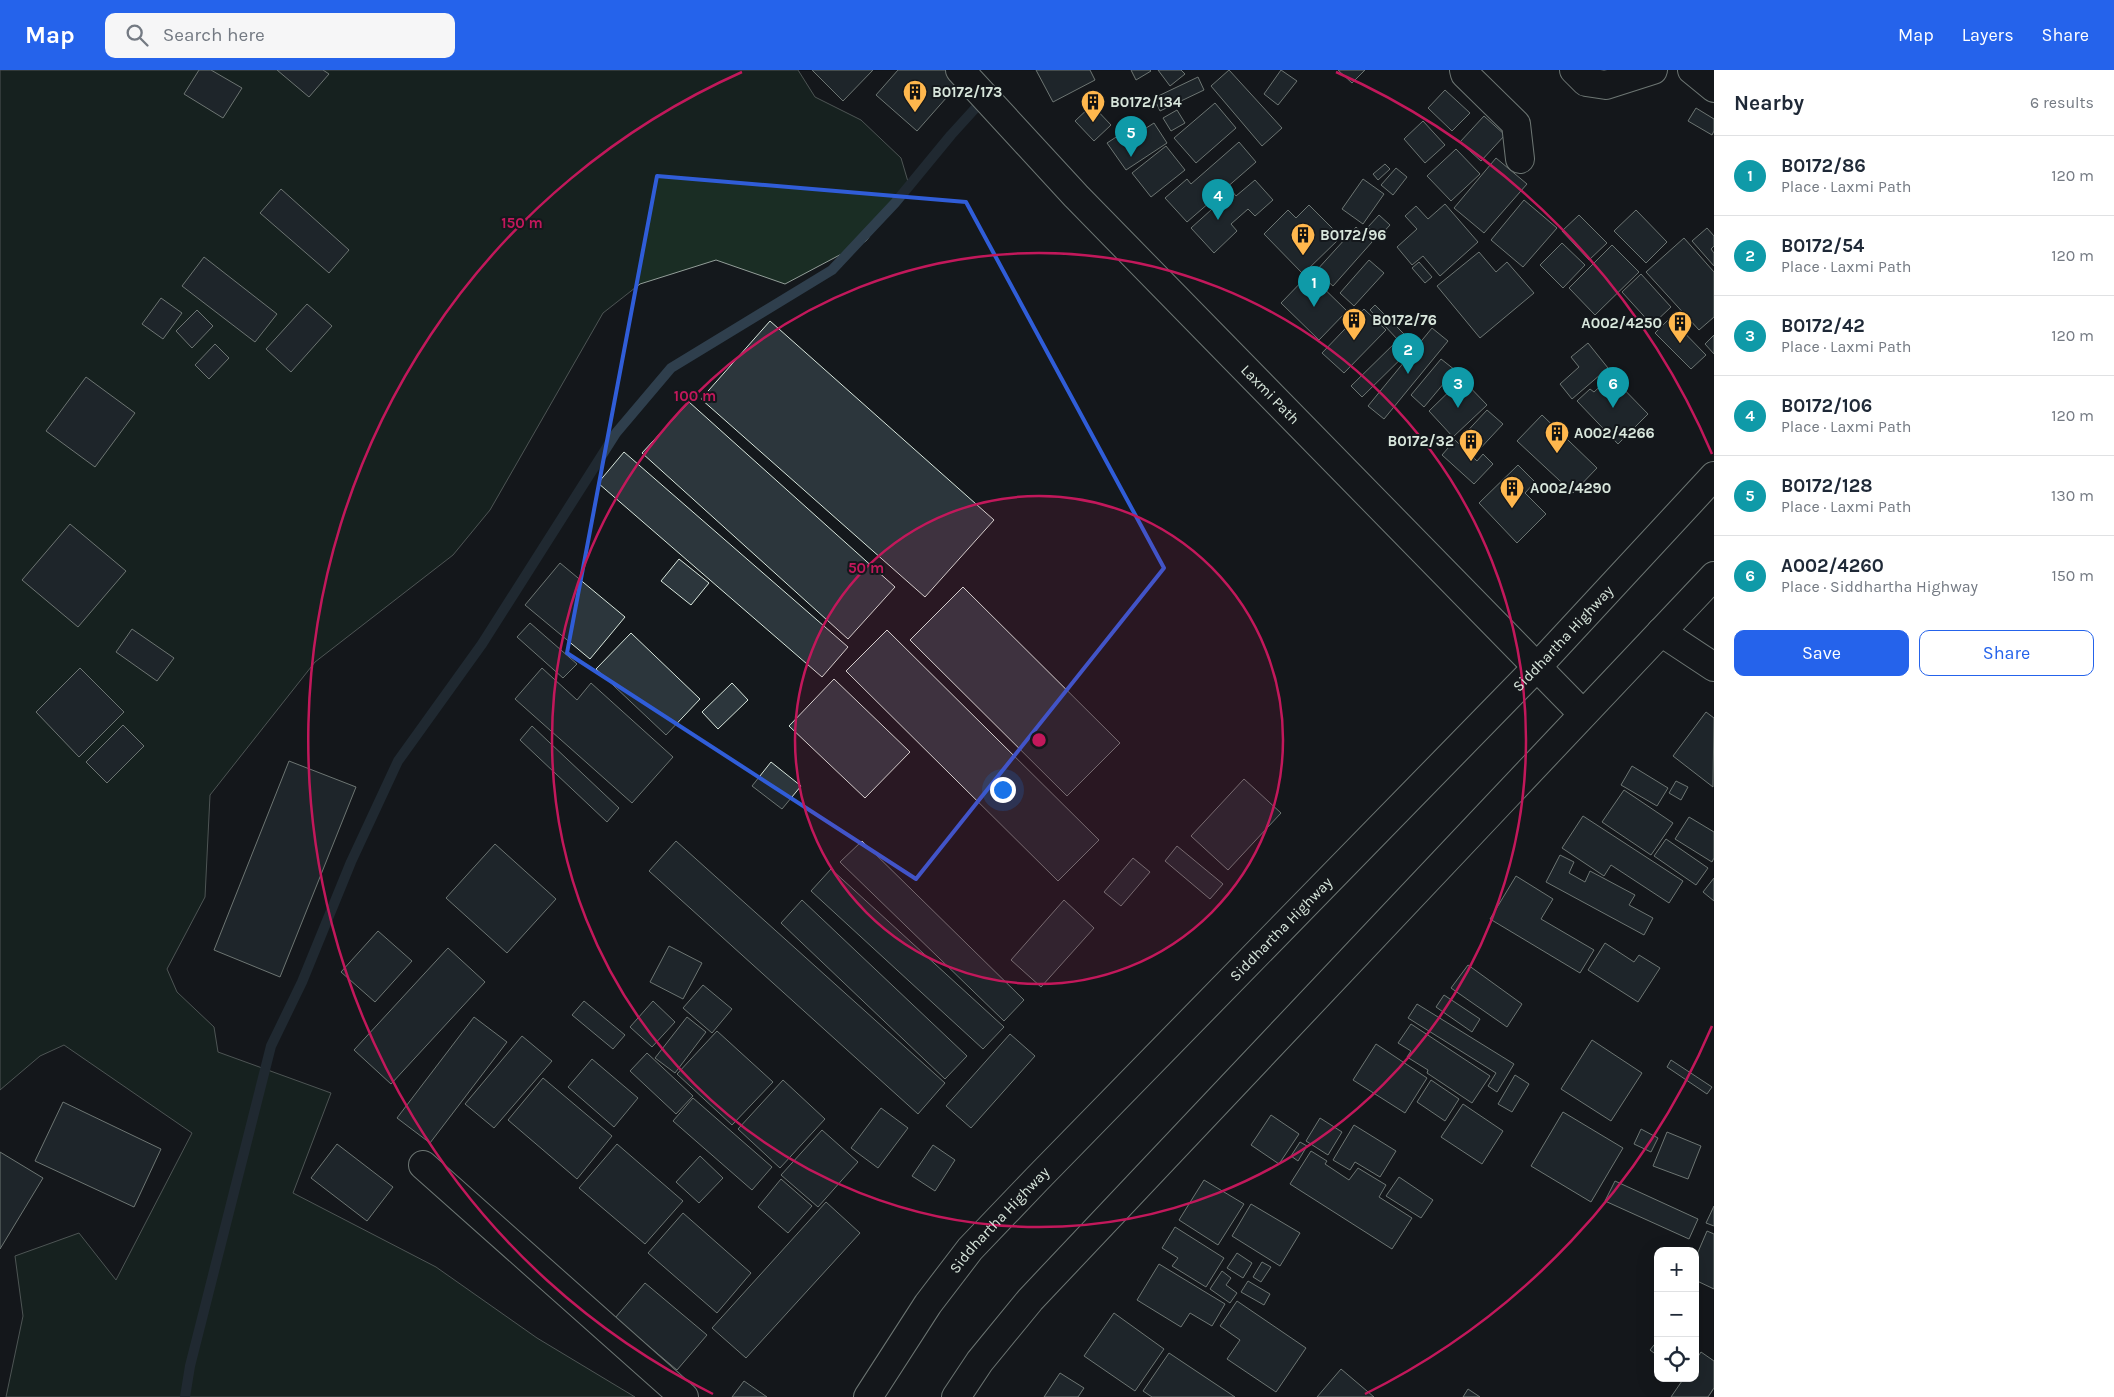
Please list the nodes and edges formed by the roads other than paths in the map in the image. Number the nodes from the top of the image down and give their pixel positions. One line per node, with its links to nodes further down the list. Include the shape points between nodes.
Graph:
1 (960, 70): 11 (main road, Laxmi Path, via 1076,196)
2 (1464, 70): 7 (main road, via 1516,124)
3 (1574, 70): 4 (main road, via 1586,82 1606,85)
4 (1653, 70)
5 (1692, 70): 6 (main road)
6 (1714, 88)
7 (1520, 159)
8 (1714, 476): 11 (main road, Siddhartha Highway)
9 (1714, 576): 10 (main road)
10 (1661, 632): 12 (main road); 13 (main road)
11 (1537, 667): 13 (main road, Laxmi Path); 16 (main road, Siddhartha Highway, via 970,1249 928,1304)
12 (1714, 667)
13 (1583, 714): 17 (main road, via 1030,1300 980,1361)
14 (423, 1165): 15 (main road)
15 (684, 1397)
16 (868, 1397)
17 (956, 1397)

